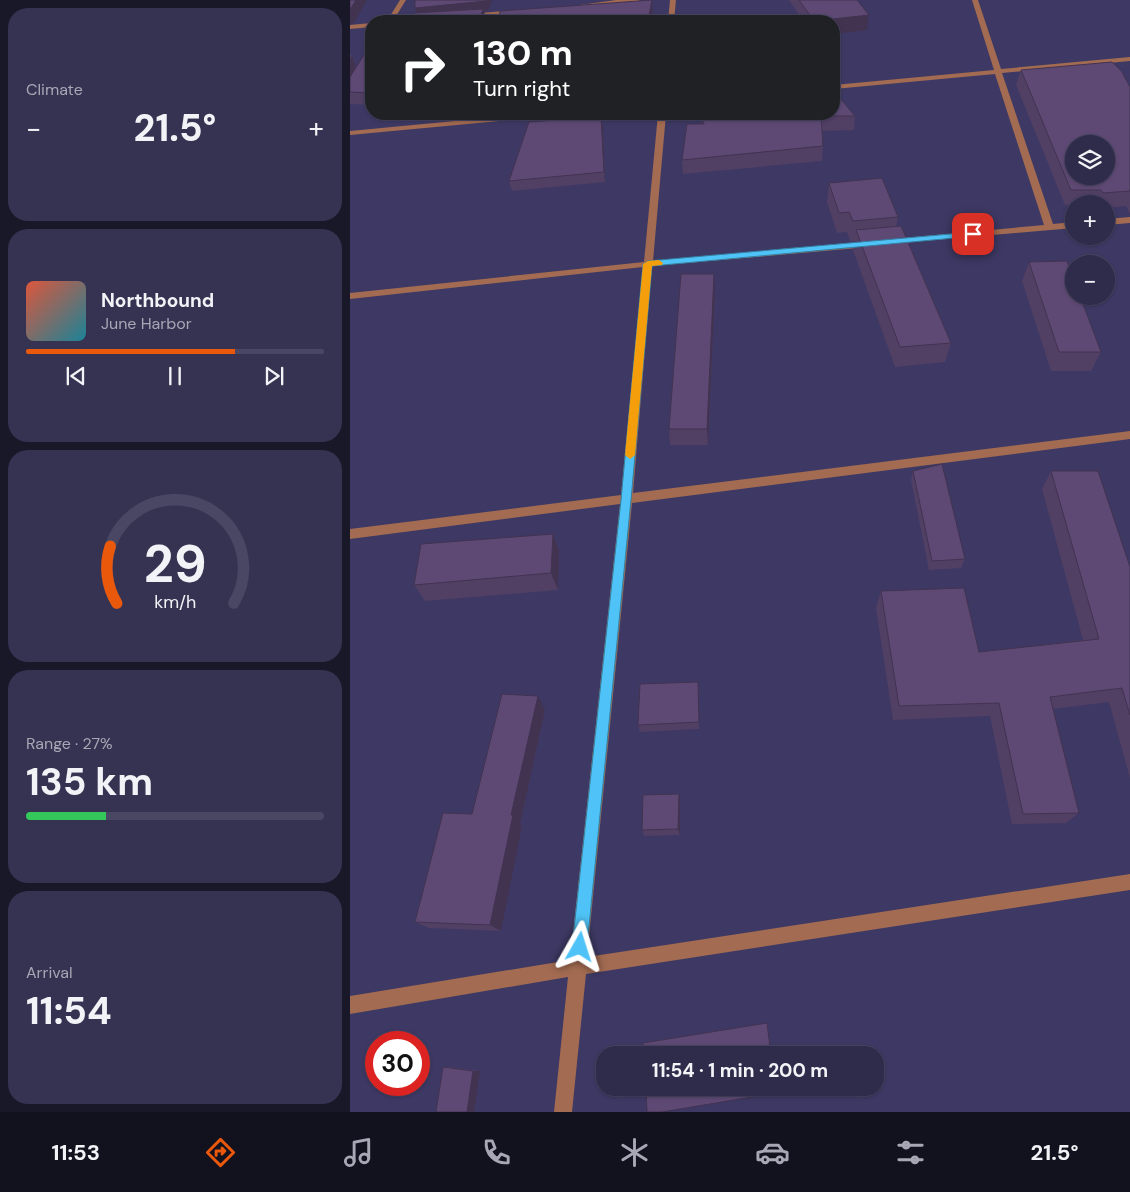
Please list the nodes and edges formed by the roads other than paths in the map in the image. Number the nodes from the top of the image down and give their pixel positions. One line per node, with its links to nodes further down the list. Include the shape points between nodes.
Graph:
1 (403, 0): 7 (street)
2 (637, 0): 5 (street)
3 (673, 0): 9 (street)
4 (975, 0): 13 (street)
5 (570, 6)
6 (522, 11): 8 (street)
7 (394, 15)
8 (484, 15)
9 (672, 15)
10 (365, 26): 11 (street)
11 (350, 27)
12 (1130, 59): 13 (street)
13 (998, 71): 14 (street); 21 (street)
14 (840, 86)
15 (488, 120): 17 (street)
16 (661, 120): 22 (street)
17 (350, 133)
18 (1130, 220): 19 (street)
19 (1115, 221)
20 (1065, 226): 21 (street)
21 (1049, 227): 22 (street)
22 (648, 264): 23 (street); 25 (street)
23 (350, 296)
24 (1129, 438): 25 (street)
25 (626, 500): 26 (street); 28 (street)
26 (350, 534)
27 (1130, 882): 28 (street)
28 (578, 967): 29 (street); 30 (street)
29 (350, 1005)
30 (563, 1112)

